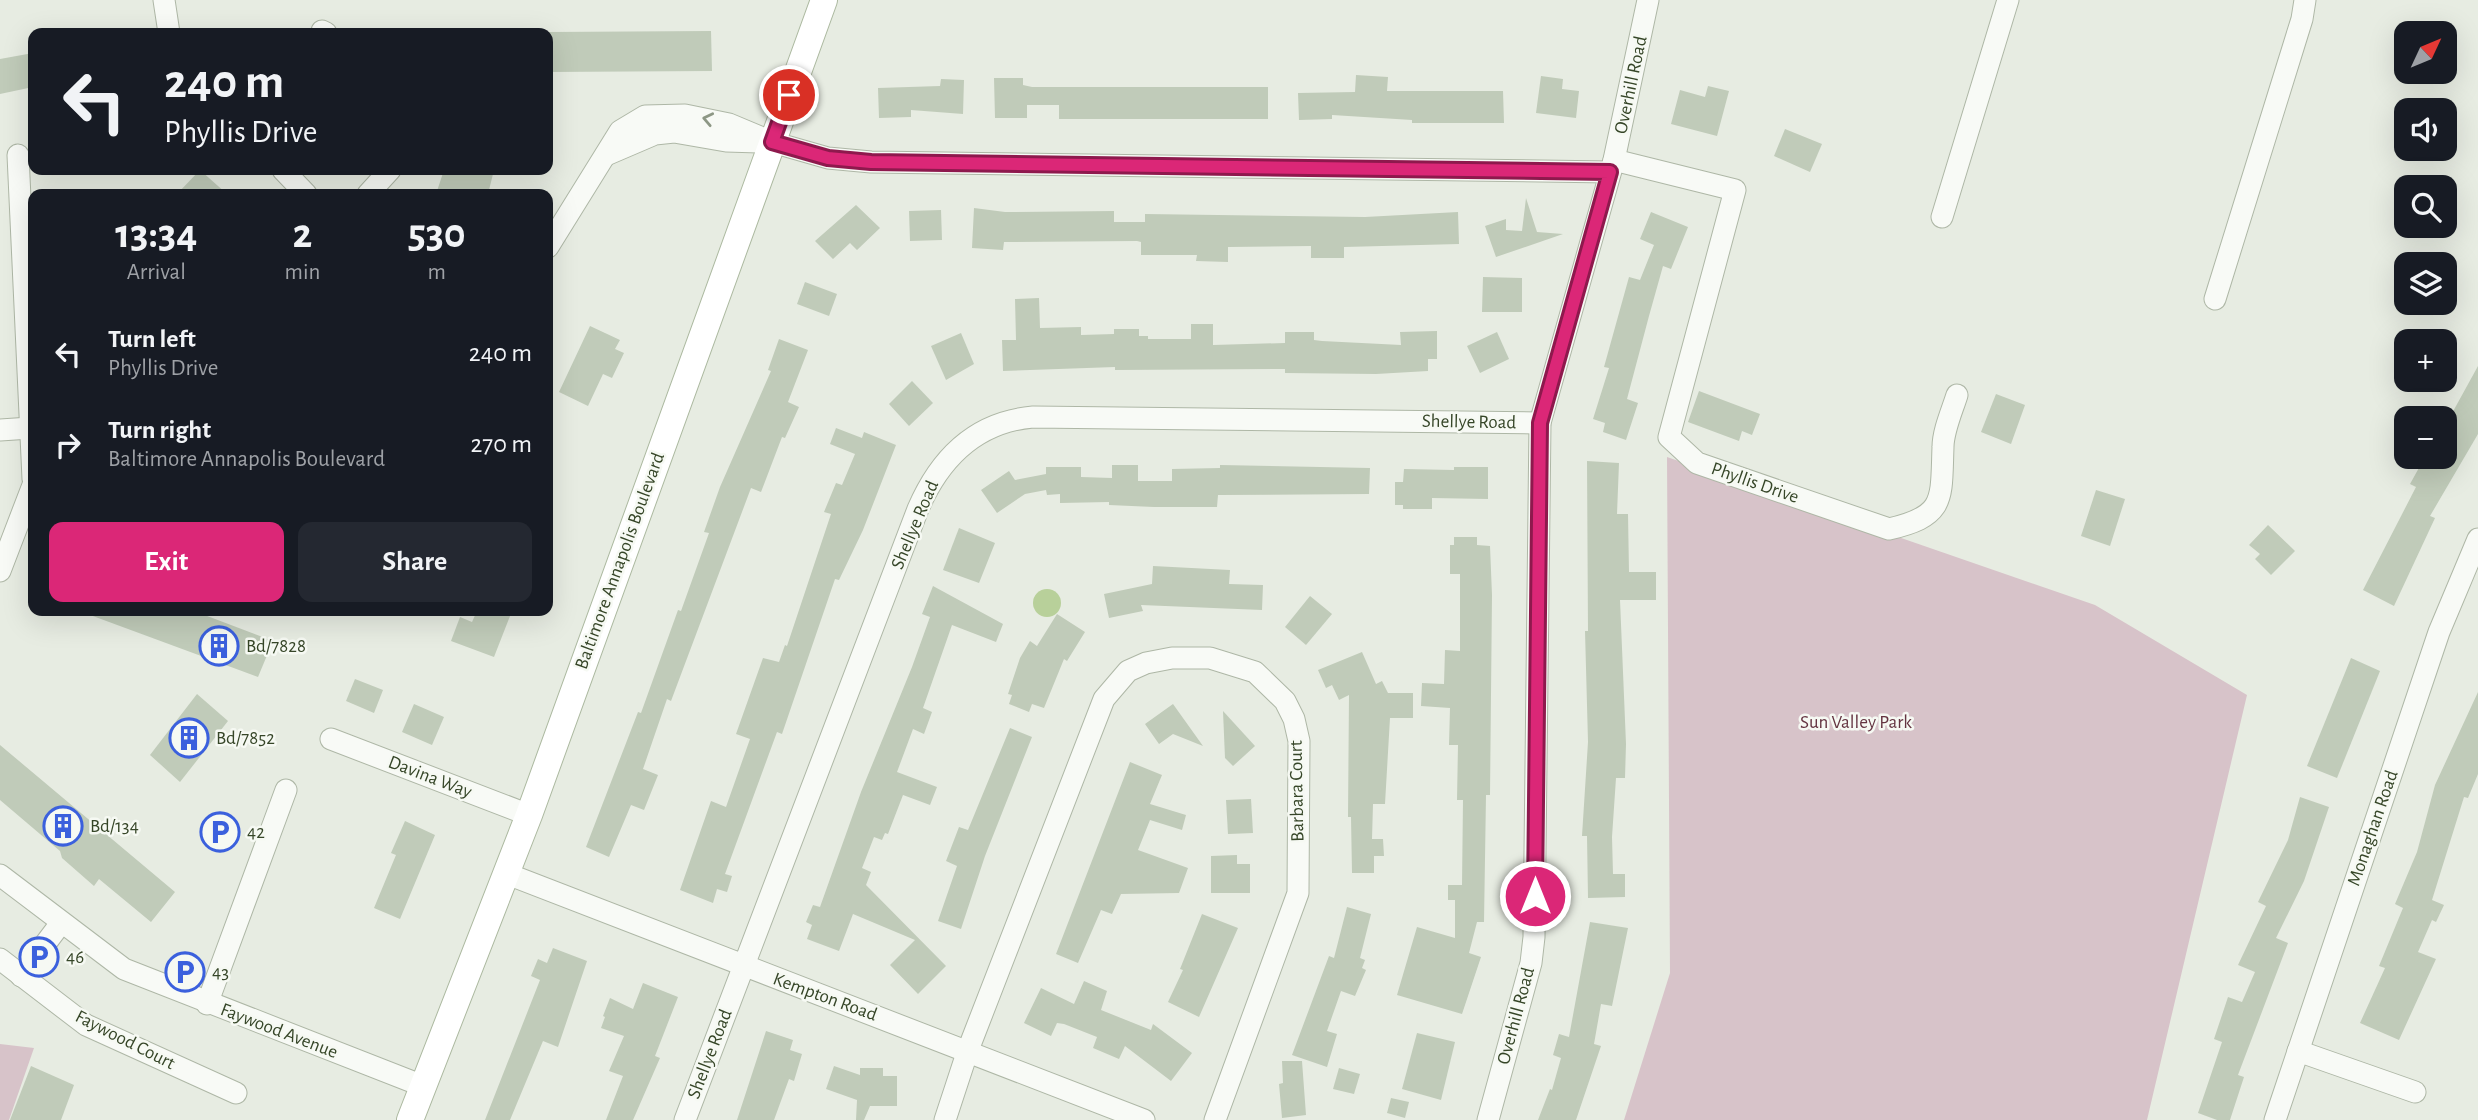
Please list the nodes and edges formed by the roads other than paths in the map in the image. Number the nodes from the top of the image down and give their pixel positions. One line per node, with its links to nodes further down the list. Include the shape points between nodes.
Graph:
1 (164, 0): 6 (street)
2 (824, 0): 7 (main road, Baltimore Annapolis Boulevard)
3 (1648, 0): 9 (street, Overhill Road)
4 (2008, 0): 14 (street)
5 (2305, 0): 18 (street)
6 (168, 28)
7 (772, 142): 9 (street, Phyllis Drive, via 828,158 871,162); 16 (street, Phyllis Drive, via 726,141 674,132 654,134 606,155); 28 (main road, Baltimore Annapolis Boulevard)
8 (17, 155): 15 (street)
9 (1612, 166): 19 (street, Phyllis Drive, via 1735,190 1669,437 1697,463 1889,529 1917,523 1936,506 1944,471 1942,445); 20 (street, Overhill Road)
10 (288, 175): 12 (street)
11 (385, 175): 13 (street)
12 (301, 189)
13 (373, 189)
14 (1942, 217)
15 (27, 231): 17 (street)
16 (553, 239)
17 (28, 297)
18 (2215, 299)
19 (1957, 395)
20 (1540, 423): 33 (street, Shellye Road, via 1070,416 1009,419 986,428 946,460 920,505); 46 (street, Overhill Road, via 1534,937)
21 (28, 428): 22 (street)
22 (0, 430)
23 (28, 498): 25 (street)
24 (2478, 539): 37 (street, Monaghan Road, via 2440,632)
25 (0, 571)
26 (331, 739): 28 (street, Davina Way)
27 (286, 790): 35 (street)
28 (528, 815): 29 (main road, Baltimore Annapolis Boulevard)
29 (505, 873): 33 (street, Kempton Road); 38 (main road, Baltimore Annapolis Boulevard)
30 (0, 875): 31 (street, Faywood Avenue)
31 (61, 923): 34 (street); 35 (street, Faywood Avenue, via 124,969)
32 (0, 959): 34 (street, Faywood Court)
33 (743, 967): 36 (street, Kempton Road); 42 (street, Shellye Road)
34 (20, 976): 40 (street, Faywood Court, via 86,1025)
35 (207, 1004): 38 (street, Faywood Avenue)
36 (968, 1050): 43 (street, Barbara Court); 44 (street, Kempton Road); 45 (street, Barbara Court, via 1104,699 1128,671 1146,663 1210,658 1235,664 1272,686 1294,719 1299,741 1297,894)
37 (2298, 1051): 39 (street); 47 (street, Monaghan Road)
38 (423, 1086): 41 (main road, Baltimore Annapolis Boulevard)
39 (2415, 1092)
40 (236, 1093)
41 (410, 1120)
42 (685, 1120)
43 (945, 1120)
44 (1144, 1120)
45 (1215, 1120)
46 (1488, 1120)
47 (2275, 1120)

